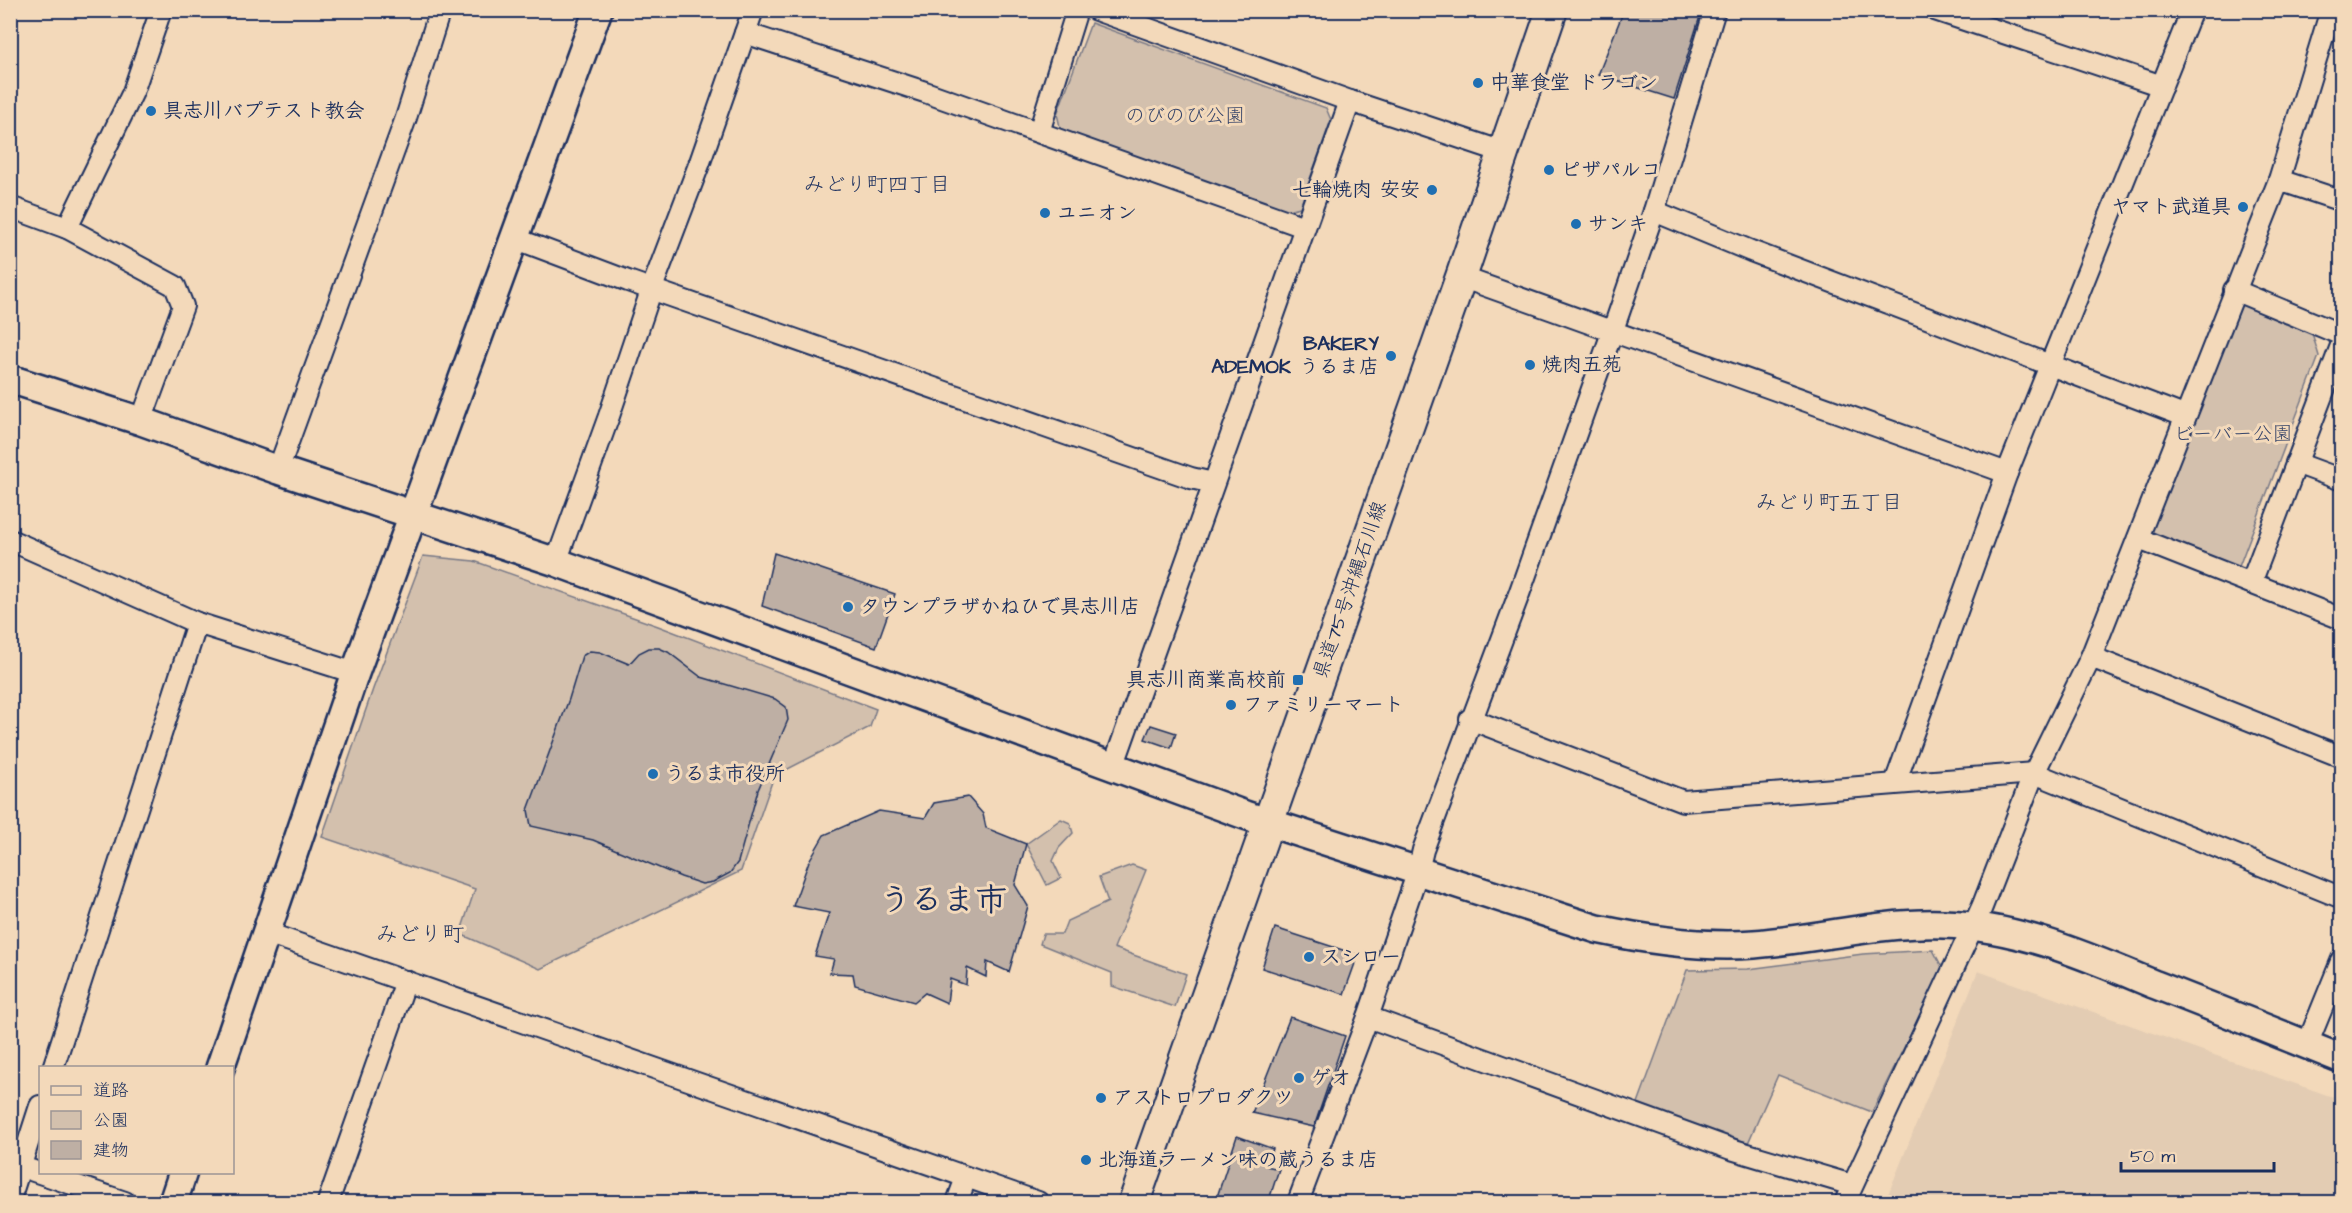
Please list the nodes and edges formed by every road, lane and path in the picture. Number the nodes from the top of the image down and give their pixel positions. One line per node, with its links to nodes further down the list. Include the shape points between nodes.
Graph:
1 (160, 10): 22 (street, via 133,92)
2 (440, 10): 35 (street, via 406,118)
3 (598, 10): 23 (street)
4 (753, 10): 12 (street)
5 (1077, 10): 15 (street)
6 (1096, 10): 14 (street)
7 (1552, 10): 16 (main road, 県道75号沖縄石川線)
8 (1715, 10): 20 (street)
9 (1935, 10): 13 (street)
10 (2192, 10): 13 (street)
11 (2331, 10): 17 (street)
12 (745, 33): 15 (street); 25 (street)
13 (2162, 86): 30 (street)
14 (1350, 101): 16 (street); 21 (street)
15 (1039, 132): 21 (street)
16 (1503, 152): 24 (main road, 県道75号沖縄石川線)
17 (2279, 180): 18 (street); 26 (street)
18 (2342, 201)
19 (10, 207): 22 (street)
20 (1654, 211): 27 (street); 30 (street)
21 (1304, 227): 38 (street)
22 (67, 228): 33 (street, via 175,286 183,306)
23 (514, 238): 25 (street); 39 (street)
24 (1461, 277): 27 (street); 53 (main road, 県道75号沖縄石川線)
25 (652, 288): 38 (street); 42 (street)
26 (2234, 290): 28 (street); 32 (street)
27 (1613, 330): 36 (street); 48 (street)
28 (2342, 335)
29 (2342, 343): 34 (street)
30 (2051, 366): 32 (street); 36 (street)
31 (10, 380): 33 (street)
32 (2184, 416): 40 (street)
33 (141, 421): 35 (street)
34 (2296, 463): 37 (street); 43 (street)
35 (278, 470): 39 (street)
36 (2007, 473): 52 (street)
37 (2342, 480)
38 (1213, 483): 50 (street)
39 (413, 514): 42 (street); 47 (street)
40 (2139, 539): 43 (street); 46 (street)
41 (10, 540): 45 (street)
42 (556, 562): 50 (street)
43 (2251, 583): 44 (street)
44 (2342, 619)
45 (197, 623): 47 (street); 63 (street)
46 (2091, 657): 49 (street); 51 (street)
47 (355, 673): 57 (street)
48 (1470, 719): 52 (street, via 1683,801); 54 (street)
49 (2342, 757)
50 (1113, 767): 53 (street)
51 (2034, 773): 52 (street); 55 (street); 56 (street)
52 (1895, 783)
53 (1269, 822): 54 (street); 78 (main road, 県道75号沖縄石川線)
54 (1418, 871): 56 (street, via 1597,929 1687,944 1753,944 1869,927); 60 (street)
55 (2342, 898)
56 (1972, 927): 61 (street, via 2020,935 2074,951); 71 (street)
57 (267, 933): 59 (street); 64 (street)
58 (2342, 959): 61 (street)
59 (406, 981): 70 (street); 75 (street)
60 (1368, 1017): 71 (street); 79 (street)
61 (2307, 1045): 62 (street)
62 (2342, 1059)
63 (54, 1066)
64 (221, 1066)
65 (39, 1108): 66 (street)
66 (16, 1165): 67 (street); 72 (street)
67 (39, 1173)
68 (42, 1174): 73 (street)
69 (183, 1174): 74 (street)
70 (966, 1178): 76 (street); 77 (street)
71 (1848, 1194)
72 (10, 1198)
73 (125, 1203)
74 (173, 1203)
75 (328, 1203)
76 (957, 1203)
77 (1038, 1203)
78 (1134, 1203)
79 (1298, 1203)

